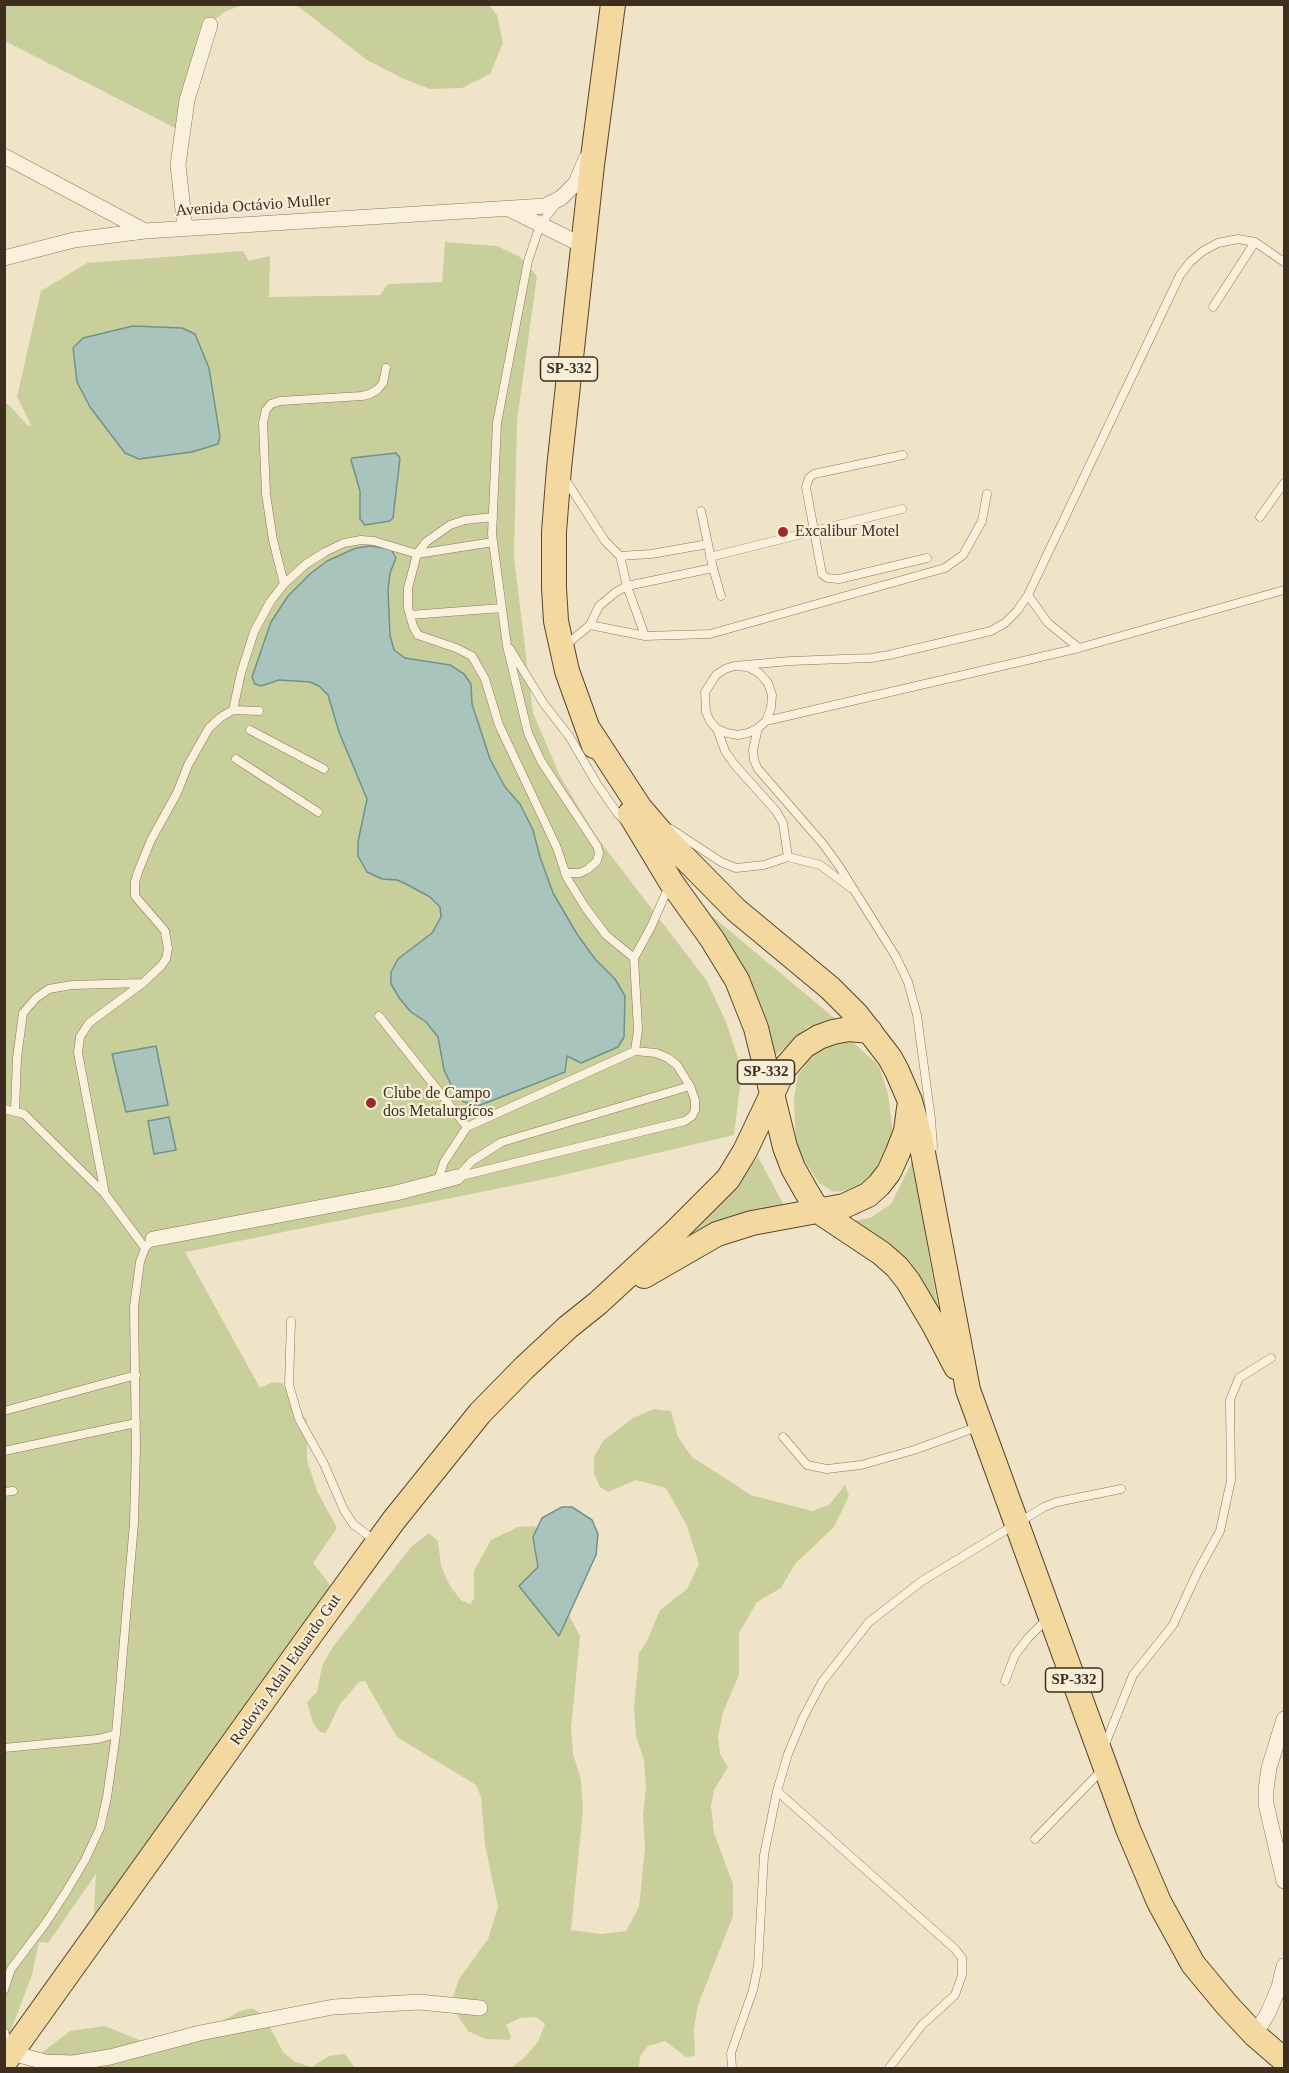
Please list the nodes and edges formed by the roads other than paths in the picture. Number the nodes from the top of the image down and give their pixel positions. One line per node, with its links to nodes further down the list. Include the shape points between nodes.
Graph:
1 (612, 4): 3 (main road, SP-332)
2 (210, 24): 8 (street, via 187,100 178,165)
3 (598, 114): 5 (street, via 576,183); 11 (main road, SP-332)
4 (4, 156): 9 (street)
5 (561, 198): 6 (street, Avenida Octávio Muller, via 545,206); 7 (lane)
6 (506, 208): 7 (street); 8 (street, Avenida Octávio Muller)
7 (540, 225): 11 (street); 22 (lane, via 528,261 498,423)
8 (185, 228): 9 (street, Avenida Octávio Muller)
9 (145, 231): 12 (street, Avenida Octávio Muller, via 74,240)
10 (1255, 242): 13 (lane); 14 (lane); 35 (lane, via 1238,239 1218,243 1197,256 1180,275)
11 (584, 246): 17 (main road, SP-332)
12 (4, 258)
13 (1284, 262)
14 (1213, 307)
15 (386, 368): 32 (lane, via 378,389 362,396 280,401 266,410 266,494)
16 (903, 455): 24 (lane, via 809,478 806,487)
17 (558, 468): 28 (lane, via 599,533); 43 (main road, SP-332, via 554,588)
18 (1284, 483): 23 (lane)
19 (987, 494): 40 (lane, via 982,521 963,555 945,568 710,634)
20 (902, 509): 24 (lane)
21 (701, 511): 26 (lane)
22 (493, 517): 25 (lane); 27 (lane, via 450,525 426,542)
23 (1260, 517)
24 (814, 530): 29 (lane); 30 (lane, via 822,574 827,578 839,579)
25 (493, 542): 27 (lane); 37 (lane)
26 (708, 544): 28 (lane); 29 (lane)
27 (417, 554): 32 (lane, via 374,541 344,543 306,564); 38 (lane, via 408,588)
28 (620, 556): 33 (lane)
29 (710, 557): 31 (lane)
30 (927, 558)
31 (713, 568): 33 (lane); 36 (lane)
32 (284, 584): 45 (lane, via 254,632)
33 (627, 586): 39 (lane, via 599,606); 40 (lane)
34 (1284, 590): 42 (lane)
35 (1028, 595): 42 (lane, via 1048,623); 44 (lane, via 1005,623 972,636 871,658)
36 (721, 596)
37 (502, 608): 38 (lane); 41 (lane)
38 (410, 615): 58 (lane, via 418,635 472,656)
39 (590, 626): 40 (lane); 43 (lane)
40 (645, 636)
41 (507, 646): 56 (lane, via 618,814); 58 (lane, via 528,733 541,761 599,853 588,869)
42 (1079, 648): 47 (lane)
43 (562, 649): 51 (main road, SP-332)
44 (734, 666): 47 (lane, via 748,667 768,683 772,695); 50 (lane, via 716,675 705,692 706,712)
45 (233, 710): 46 (lane); 62 (lane, via 215,721 204,735 138,872 135,896 168,940 166,959)
46 (259, 711)
47 (766, 721): 48 (lane)
48 (758, 728): 50 (lane, via 738,735); 60 (lane, via 753,750 758,770 823,844)
49 (250, 729): 53 (lane)
50 (717, 729): 57 (lane, via 734,764 783,823)
51 (589, 730): 54 (main road, SP-332); 56 (main road, SP-332, via 608,778)
52 (236, 759): 55 (lane)
53 (324, 769)
54 (640, 808): 57 (lane, via 736,868 764,866); 64 (main road, SP-332, via 736,910 830,988)
55 (318, 812)
56 (645, 840): 59 (main road, SP-332)
57 (788, 857): 60 (lane, via 820,865)
58 (565, 873): 61 (lane, via 606,935)
59 (671, 882): 61 (lane); 67 (main road, SP-332, via 737,980 756,1028)
60 (857, 892): 76 (lane, via 896,957 917,1015 931,1119)
61 (634, 958): 65 (lane, via 638,1030)
62 (143, 983): 70 (lane, via 72,985 50,989 36,998 23,1013); 74 (lane, via 89,1023 80,1037 78,1053)
63 (379, 1016): 71 (lane)
64 (870, 1032): 67 (main road, via 833,1032 804,1046 784,1069); 68 (main road, SP-332, via 890,1058)
65 (635, 1051): 66 (lane, via 668,1058); 71 (lane)
66 (690, 1086): 72 (lane, via 502,1142 472,1161); 72 (lane, via 695,1110 685,1121)
67 (772, 1096): 75 (main road, SP-332, via 793,1168); 78 (main road, Rodovia Adail Eduardo Gut, via 728,1179)
68 (910, 1101): 75 (main road, via 906,1131 889,1172 879,1185 856,1202); 76 (main road, SP-332)
69 (4, 1109): 70 (lane)
70 (15, 1111): 74 (lane, via 24,1114)
71 (467, 1127): 73 (lane, via 444,1162)
72 (457, 1177): 73 (street)
73 (437, 1182): 77 (street)
74 (105, 1194): 77 (lane)
75 (818, 1210): 78 (main road, Rodovia Adail Eduardo Gut, via 717,1234); 82 (main road, SP-332, via 897,1267 928,1313)
76 (934, 1212): 82 (main road, SP-332)
77 (149, 1243): 81 (lane, via 140,1262 135,1299)
78 (598, 1303): 90 (main road, Rodovia Adail Eduardo Gut, via 480,1413)
79 (291, 1321): 90 (lane, via 290,1384 300,1419 344,1510 353,1524)
80 (1271, 1358): 96 (lane, via 1239,1378 1230,1400 1232,1480 1220,1531 1173,1625 1133,1675)
81 (136, 1375): 83 (lane); 84 (lane)
82 (968, 1390): 85 (main road, SP-332)
83 (4, 1411)
84 (136, 1423): 87 (lane); 94 (lane, via 134,1523)
85 (981, 1425): 86 (lane, via 914,1450 861,1465 827,1469 807,1465); 89 (main road, SP-332)
86 (783, 1437)
87 (4, 1451)
88 (1121, 1489): 89 (lane, via 1057,1502)
89 (1017, 1522): 91 (main road, SP-332); 97 (lane, via 922,1581 869,1622 822,1682 788,1754)
90 (378, 1542): 104 (main road, Rodovia Adail Eduardo Gut)
91 (1051, 1615): 92 (lane, via 1015,1655); 96 (main road, SP-332)
92 (1005, 1681)
93 (1284, 1719): 99 (street, via 1269,1768 1266,1804)
94 (116, 1734): 95 (lane); 101 (lane, via 100,1828 66,1892 12,1970)
95 (4, 1748)
96 (1104, 1760): 98 (lane); 103 (main road, SP-332, via 1159,1902 1193,1964)
97 (777, 1791): 106 (lane, via 764,1855 758,1966 731,2053); 107 (lane, via 962,1958 963,1975 955,1995 922,2025)
98 (1035, 1839)
99 (1284, 1881)
100 (1284, 1965): 103 (street, via 1279,1987)
101 (4, 1989)
102 (480, 2008): 104 (street, via 419,2002 333,2007 200,2032 73,2063 45,2062)
103 (1255, 2035): 105 (main road, SP-332)
104 (7, 2050)
105 (1284, 2060)
106 (732, 2068)
107 (889, 2068)

